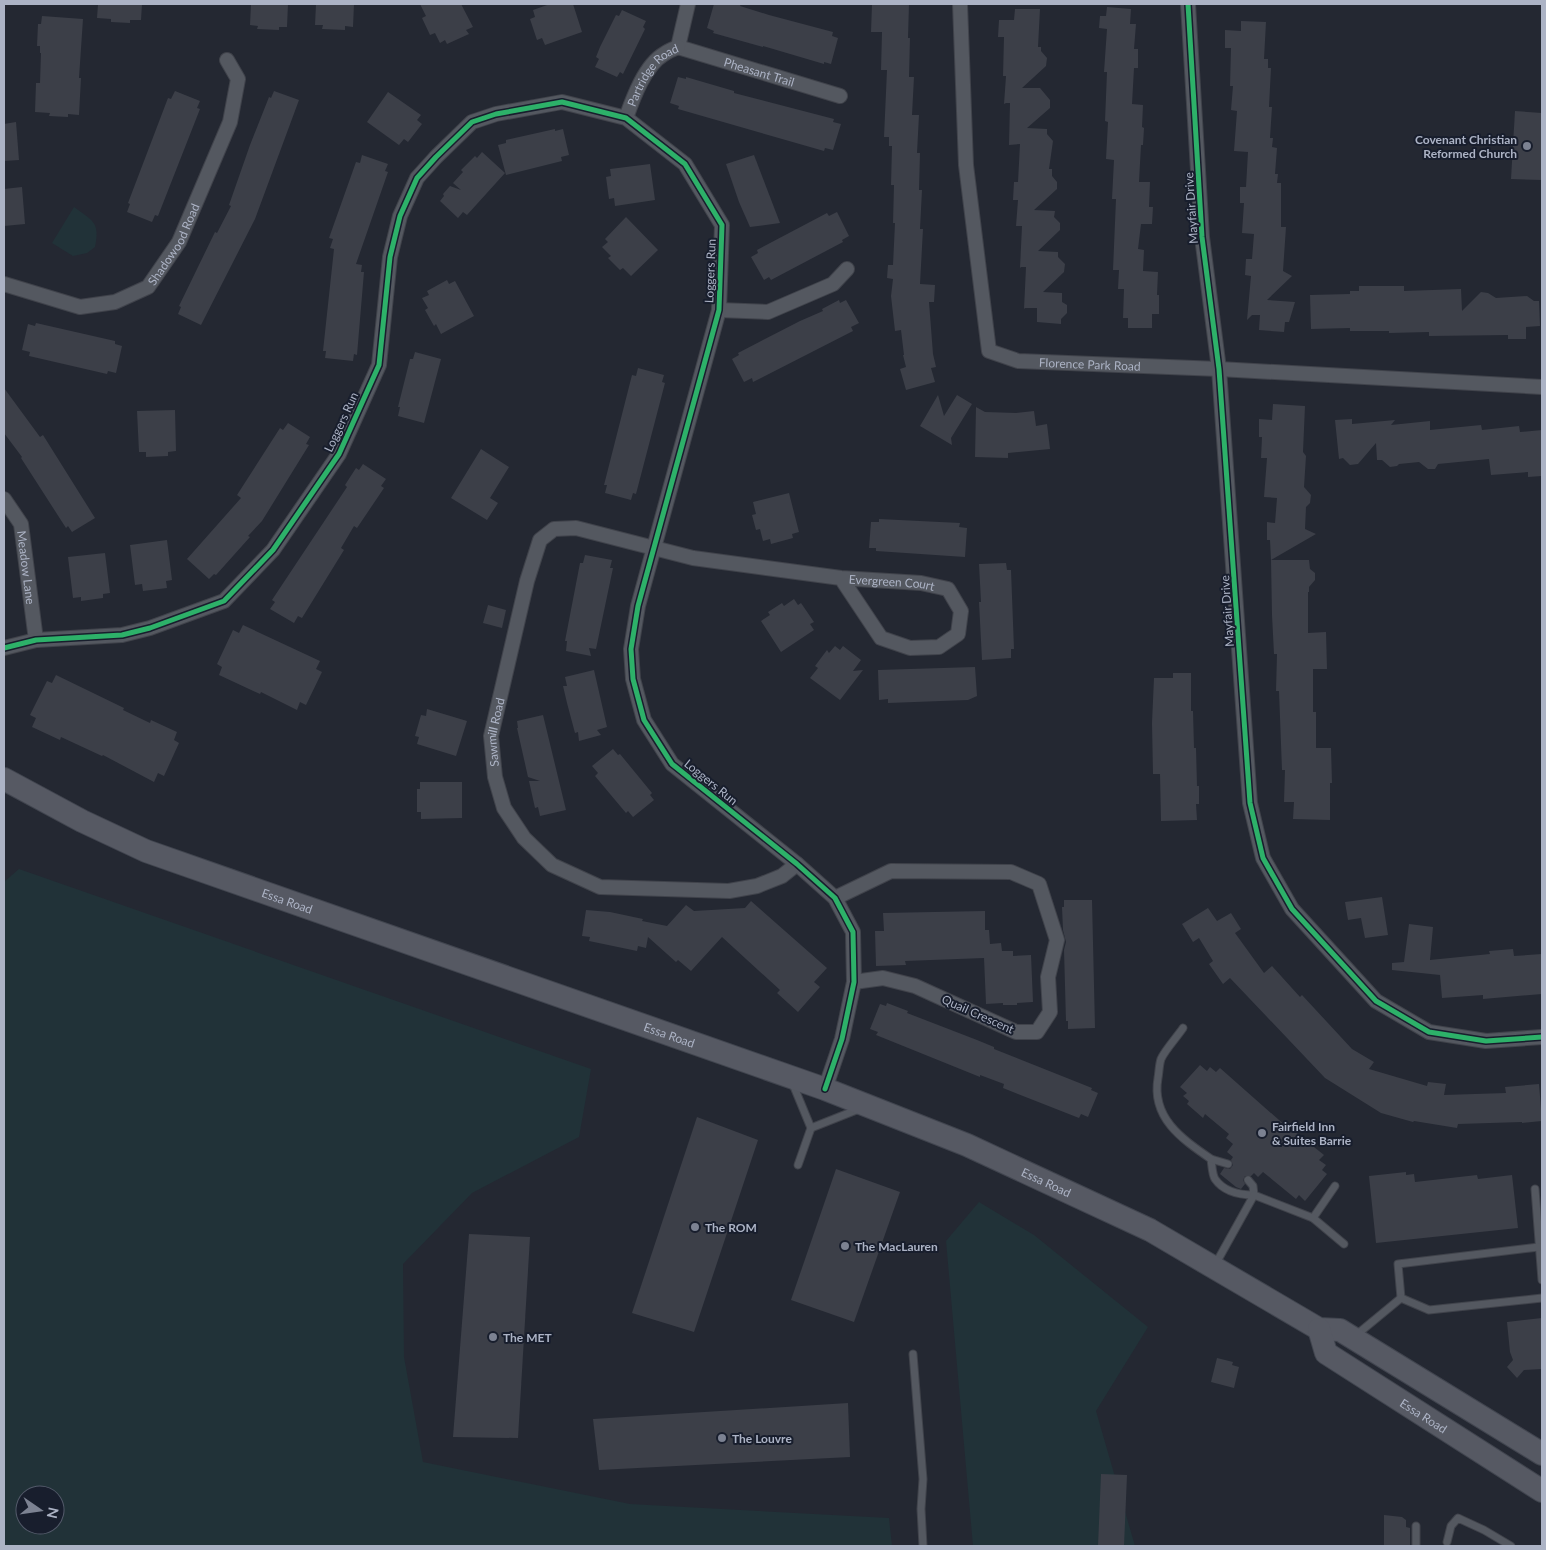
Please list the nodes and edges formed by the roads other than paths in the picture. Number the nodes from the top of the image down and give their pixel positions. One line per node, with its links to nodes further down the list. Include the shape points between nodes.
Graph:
1 (688, 4): 4 (street, Partridge Road)
2 (960, 4): 11 (street, Florence Park Road, via 966,165 989,351 1018,361)
3 (1188, 4): 11 (street, Mayfair Drive, via 1202,237)
4 (678, 47): 6 (street, Pheasant Trail); 7 (street, Partridge Road, via 662,54 648,70)
5 (226, 60): 9 (street, Shadowood Road, via 238,79 230,122 179,242 148,287 115,302 80,306)
6 (840, 96)
7 (626, 118): 10 (street, Loggers Run, via 685,164 722,225); 16 (street, Loggers Run, via 562,102 496,114 472,122 417,178 400,216 390,257 379,365 338,454 273,550 224,601 122,635)
8 (847, 269): 10 (street, via 833,284 768,312)
9 (4, 284)
10 (719, 310): 14 (street, Loggers Run)
11 (1219, 369): 12 (street, Florence Park Road); 23 (street, Mayfair Drive, via 1250,803 1263,858 1292,910 1376,1001 1429,1032 1486,1041)
12 (1542, 387)
13 (4, 498): 16 (street, Meadow Lane, via 21,524)
14 (654, 547): 15 (street, Evergreen Court, via 693,558); 19 (street, Loggers Run, via 638,606 631,649 633,679 644,720 672,764); 19 (street, Sawmill Road, via 576,528 554,529 540,540 527,581 491,736 495,777 504,808 524,838 552,865 600,887 729,891 757,886 782,876)
15 (841, 578): 15 (street, Evergreen Court, via 881,638 910,648 939,647 958,634 961,611 948,589 921,582)
16 (36, 640): 17 (street, Loggers Run)
17 (4, 648)
18 (4, 779): 24 (main road, Essa Road, via 82,822 146,851)
19 (797, 864): 20 (street, Loggers Run)
20 (835, 898): 21 (street, Loggers Run, via 853,932); 21 (street, Quail Crescent, via 891,870 1011,872 1040,884 1057,940 1048,977 1050,1012 1037,1032 1016,1032 915,986 883,978)
21 (854, 982): 25 (street, Loggers Run, via 842,1039)
22 (1183, 1028): 28 (lane, via 1161,1060 1156,1089 1159,1107 1178,1134)
23 (1542, 1037)
24 (790, 1077): 25 (main road, Essa Road); 27 (lane)
25 (825, 1089): 26 (main road, Essa Road)
26 (867, 1106): 27 (lane); 38 (main road, Essa Road, via 967,1145 1150,1230)
27 (811, 1128): 30 (lane)
28 (1211, 1159): 29 (lane); 34 (lane, via 1214,1178 1230,1192)
29 (1228, 1164)
30 (798, 1165)
31 (1248, 1180): 34 (lane)
32 (1335, 1186): 35 (lane)
33 (1535, 1189): 37 (lane)
34 (1254, 1195): 35 (lane); 38 (lane)
35 (1313, 1218): 36 (lane)
36 (1344, 1244)
37 (1539, 1247): 39 (lane); 40 (lane, via 1398,1264)
38 (1214, 1267): 42 (main road, Essa Road)
39 (1542, 1280)
40 (1401, 1298): 41 (lane, via 1429,1310); 43 (lane)
41 (1542, 1298)
42 (1319, 1329): 43 (main road, Essa Road, via 1340,1330); 46 (main road, Essa Road, via 1326,1353)
43 (1353, 1338): 45 (main road, Essa Road)
44 (913, 1354): 49 (lane, via 923,1479)
45 (1542, 1454)
46 (1542, 1491)
47 (1416, 1526): 50 (lane)
48 (1447, 1542): 51 (lane, via 1451,1526 1458,1518)
49 (922, 1546)
50 (1416, 1546)
51 (1511, 1546)

